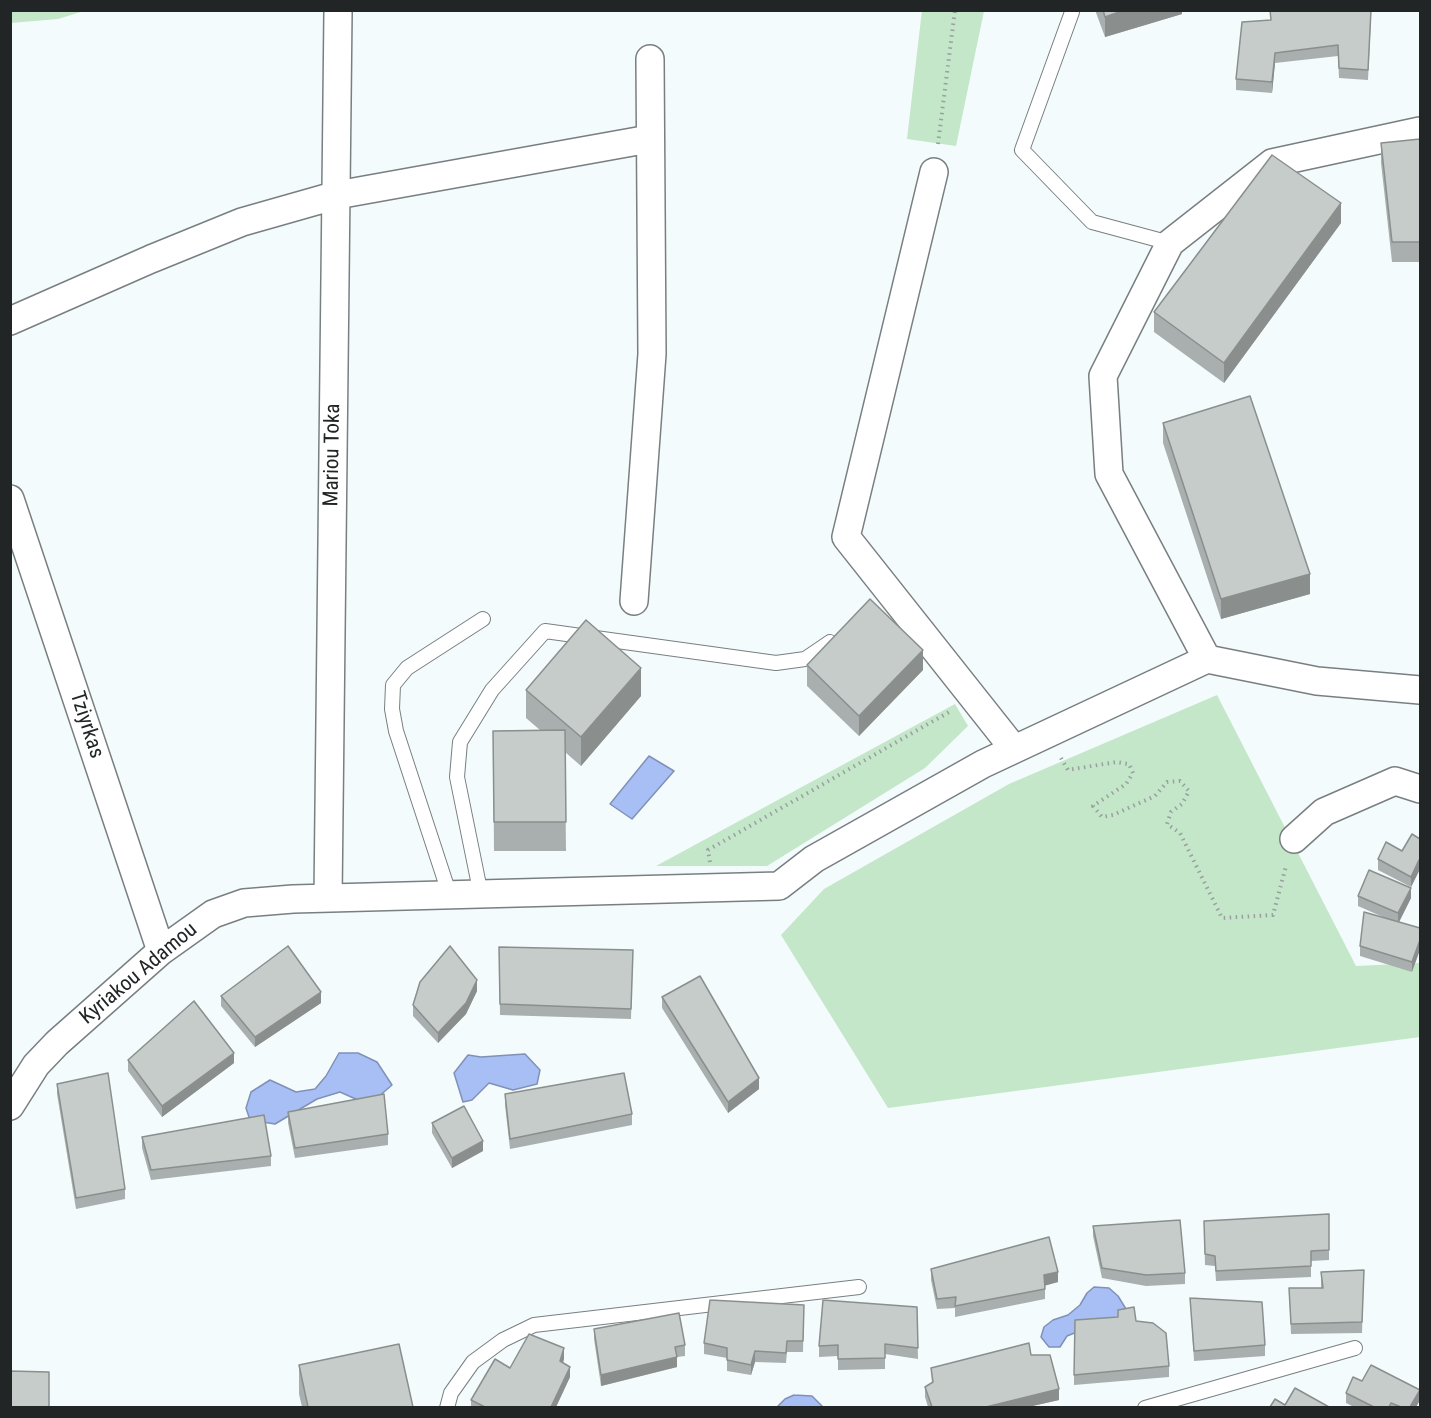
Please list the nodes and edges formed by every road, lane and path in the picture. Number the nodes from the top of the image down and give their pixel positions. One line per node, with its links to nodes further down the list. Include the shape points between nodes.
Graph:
1 (955, 10): 7 (path)
2 (338, 12): 8 (street, Mariou Toka)
3 (1072, 12): 9 (lane, via 1022,150 1092,222)
4 (650, 59): 6 (street)
5 (1420, 131): 9 (street, via 1272,163)
6 (650, 139): 8 (street); 12 (street, via 652,354)
7 (934, 172): 17 (street, via 846,537)
8 (337, 195): 10 (street, via 242,222); 25 (street, Mariou Toka)
9 (1170, 243): 15 (street, via 1103,376 1109,474)
10 (10, 321)
11 (10, 499): 26 (street, Tziyrkas)
12 (634, 601)
13 (483, 619): 24 (lane, via 407,668 393,685 396,731)
14 (830, 642): 23 (lane, via 805,659 776,663 545,631 492,690 460,742 458,777)
15 (1208, 659): 16 (street, via 1317,681); 18 (street, Kyriakou Adamou)
16 (1420, 690)
17 (974, 698): 19 (street); 22 (path, via 708,850)
18 (1048, 733): 19 (street, Kyriakou Adamou); 21 (path, via 1068,770 1116,762 1129,764 1133,773 1126,784 1093,806 1102,817 1155,796 1167,782 1180,781 1188,791 1182,804 1171,812 1167,824 1180,833 1222,918 1273,915)
19 (1014, 749): 22 (street, Kyriakou Adamou, via 814,859 778,886)
20 (1420, 789): 21 (street, via 1395,781 1324,812)
21 (1294, 839)
22 (713, 888): 23 (street, Kyriakou Adamou)
23 (481, 895): 24 (street, Kyriakou Adamou)
24 (450, 896): 25 (street, Kyriakou Adamou)
25 (328, 898): 26 (street, Kyriakou Adamou, via 244,903 213,914)
26 (161, 951): 27 (street, Kyriakou Adamou, via 57,1043 36,1065)
27 (10, 1106)
28 (859, 1287): 30 (lane, via 534,1325 503,1340 473,1362)
29 (1355, 1348): 31 (lane)
30 (447, 1407)
31 (1145, 1407)

